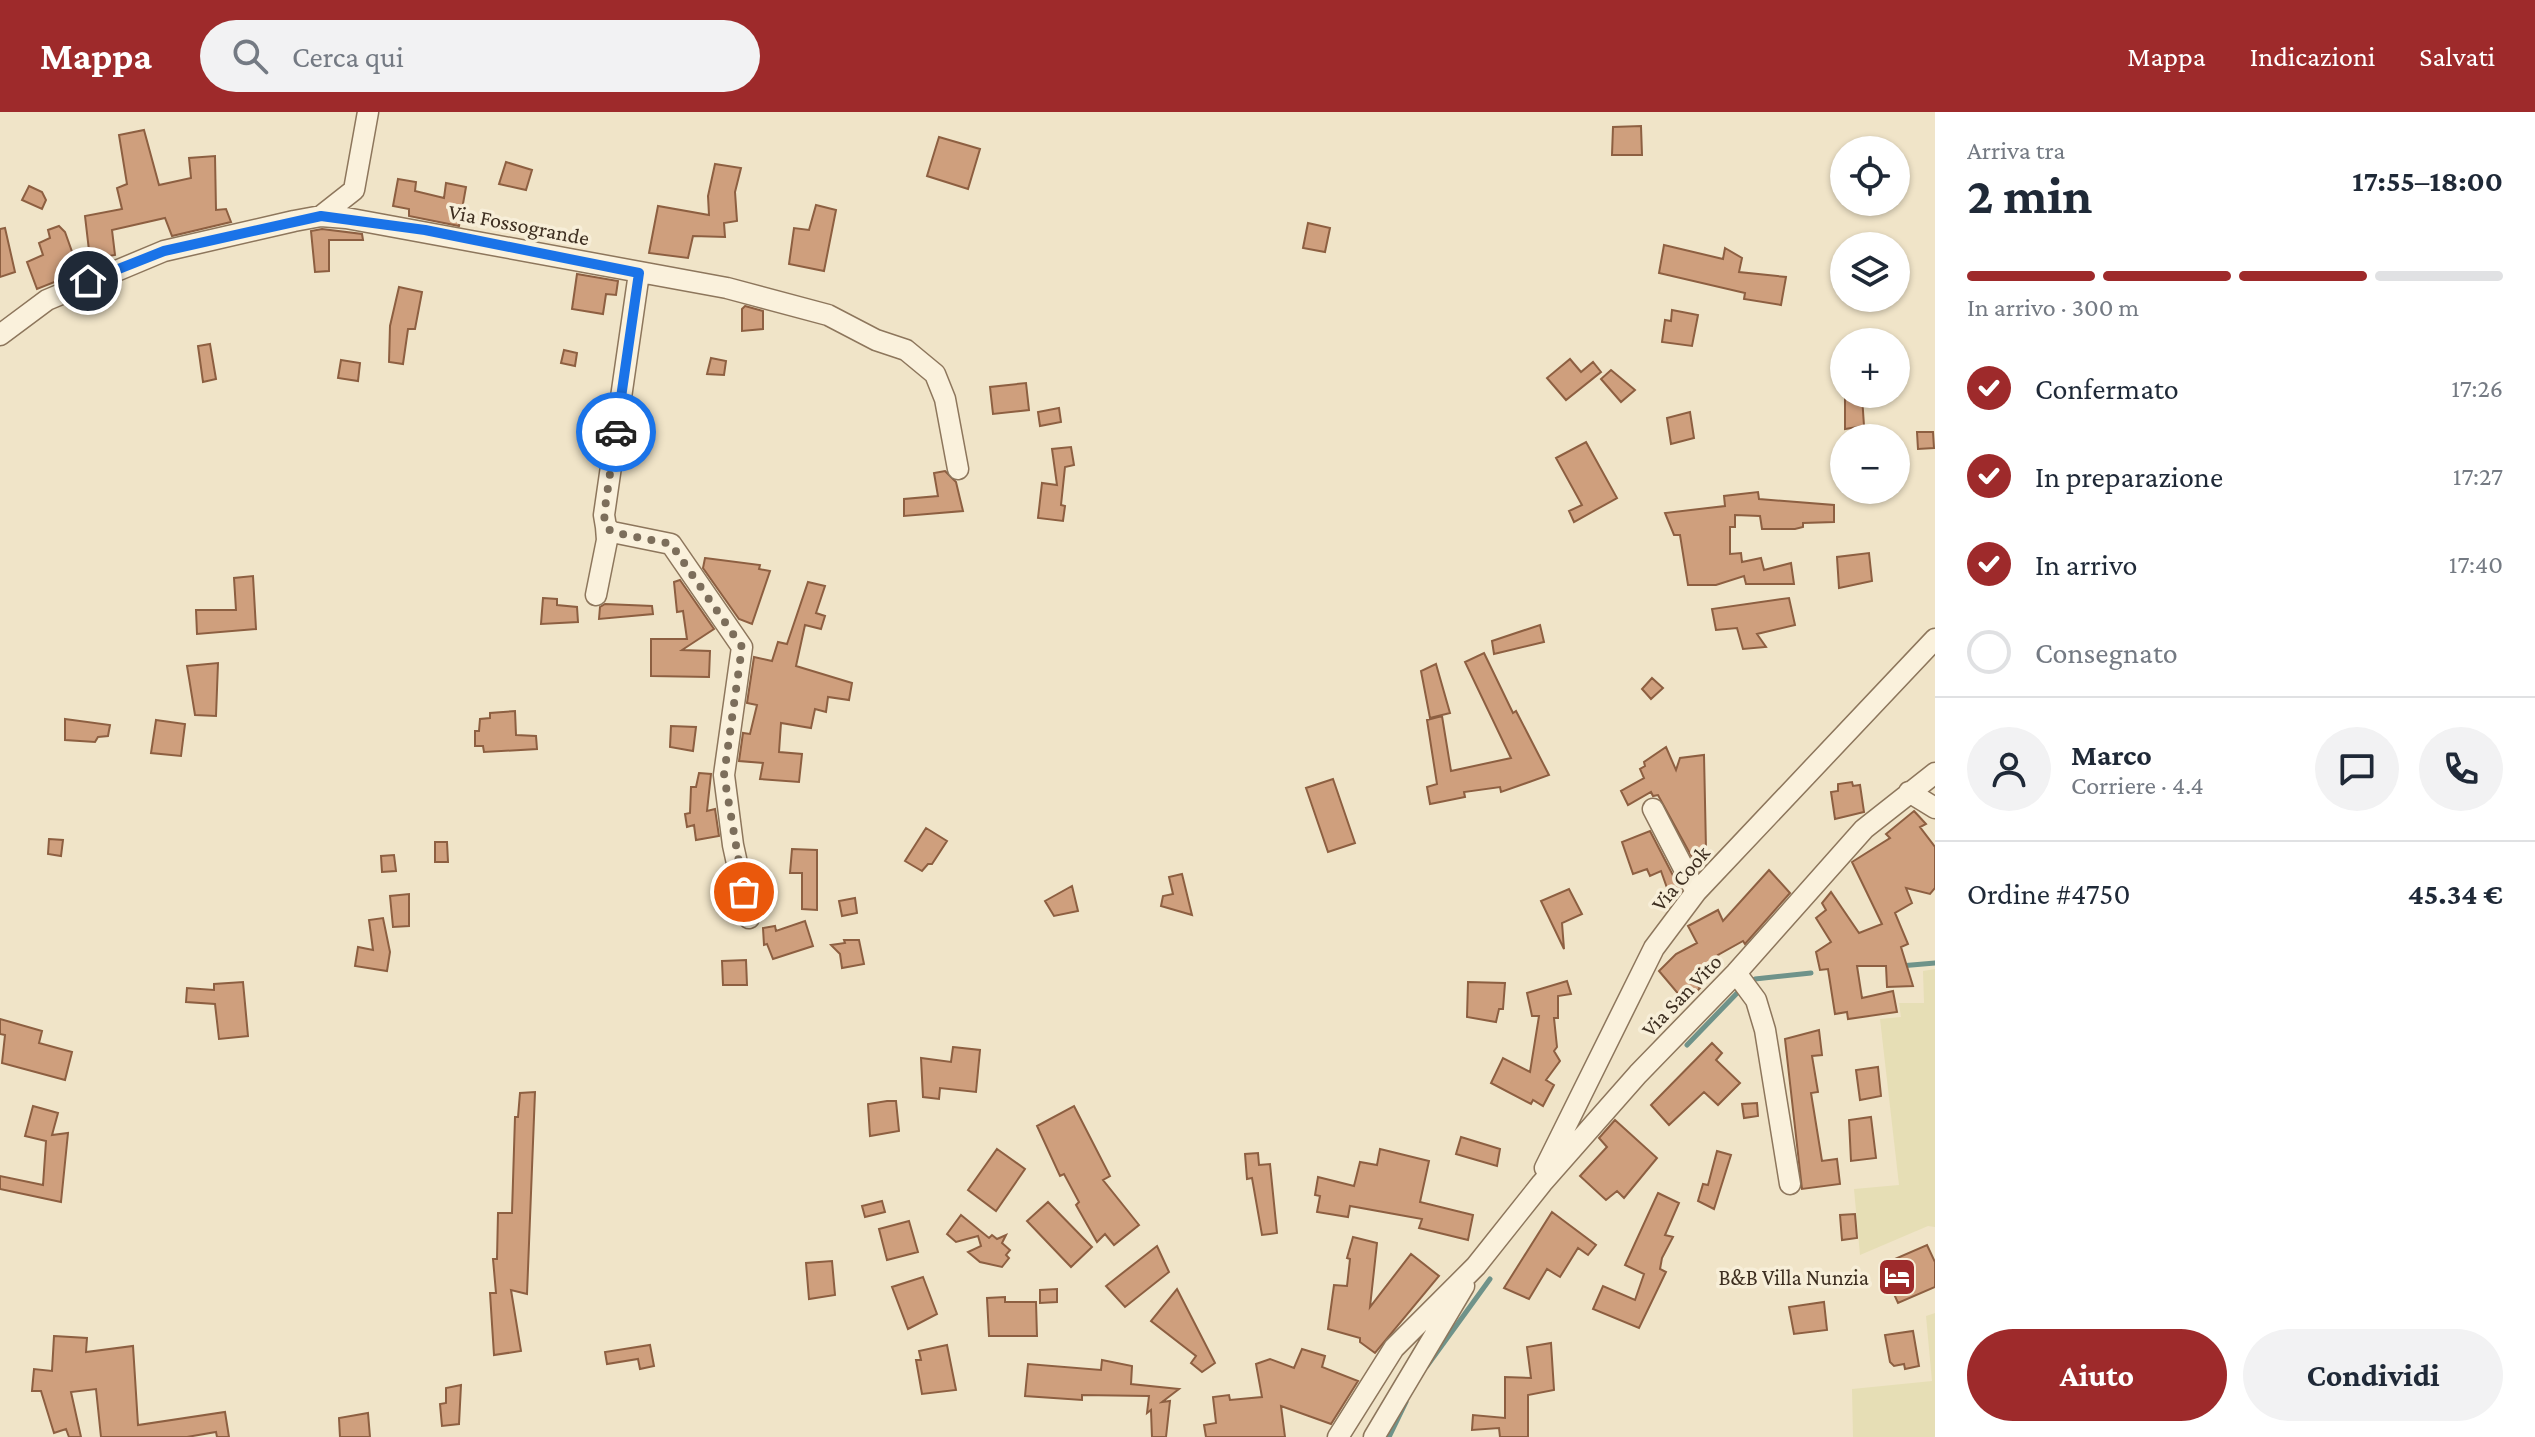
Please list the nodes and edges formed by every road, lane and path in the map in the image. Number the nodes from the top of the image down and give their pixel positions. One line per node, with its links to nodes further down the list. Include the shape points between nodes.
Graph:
1 (368, 112): 2 (street, via 354,190)
2 (321, 216): 3 (street, Via Fossogrande, via 425,230); 4 (street, Via Fossogrande, via 164,251 47,300)
3 (639, 273): 5 (street, Via Fossogrande, via 791,303 906,350 935,374); 6 (street)
4 (0, 335)
5 (958, 469)
6 (606, 527): 7 (street); 14 (street, via 671,544 742,647 724,775)
7 (596, 595)
8 (1935, 639): 13 (street, Via Cook)
9 (1935, 773): 10 (street, Via San Vito)
10 (1909, 792): 11 (street); 15 (street, Via San Vito, via 1864,829)
11 (1935, 808)
12 (1653, 809): 13 (street)
13 (1696, 892): 17 (street, Via Cook, via 1654,948)
14 (749, 918)
15 (1736, 973): 16 (street, via 1756,1000 1765,1030); 17 (street, Via San Vito)
16 (1790, 1184)
17 (1531, 1196): 18 (street, Via San Vito)
18 (1476, 1266): 19 (street, Via San Vito, via 1394,1348); 20 (street, Via San Vito)
19 (1338, 1437)
20 (1374, 1437)

